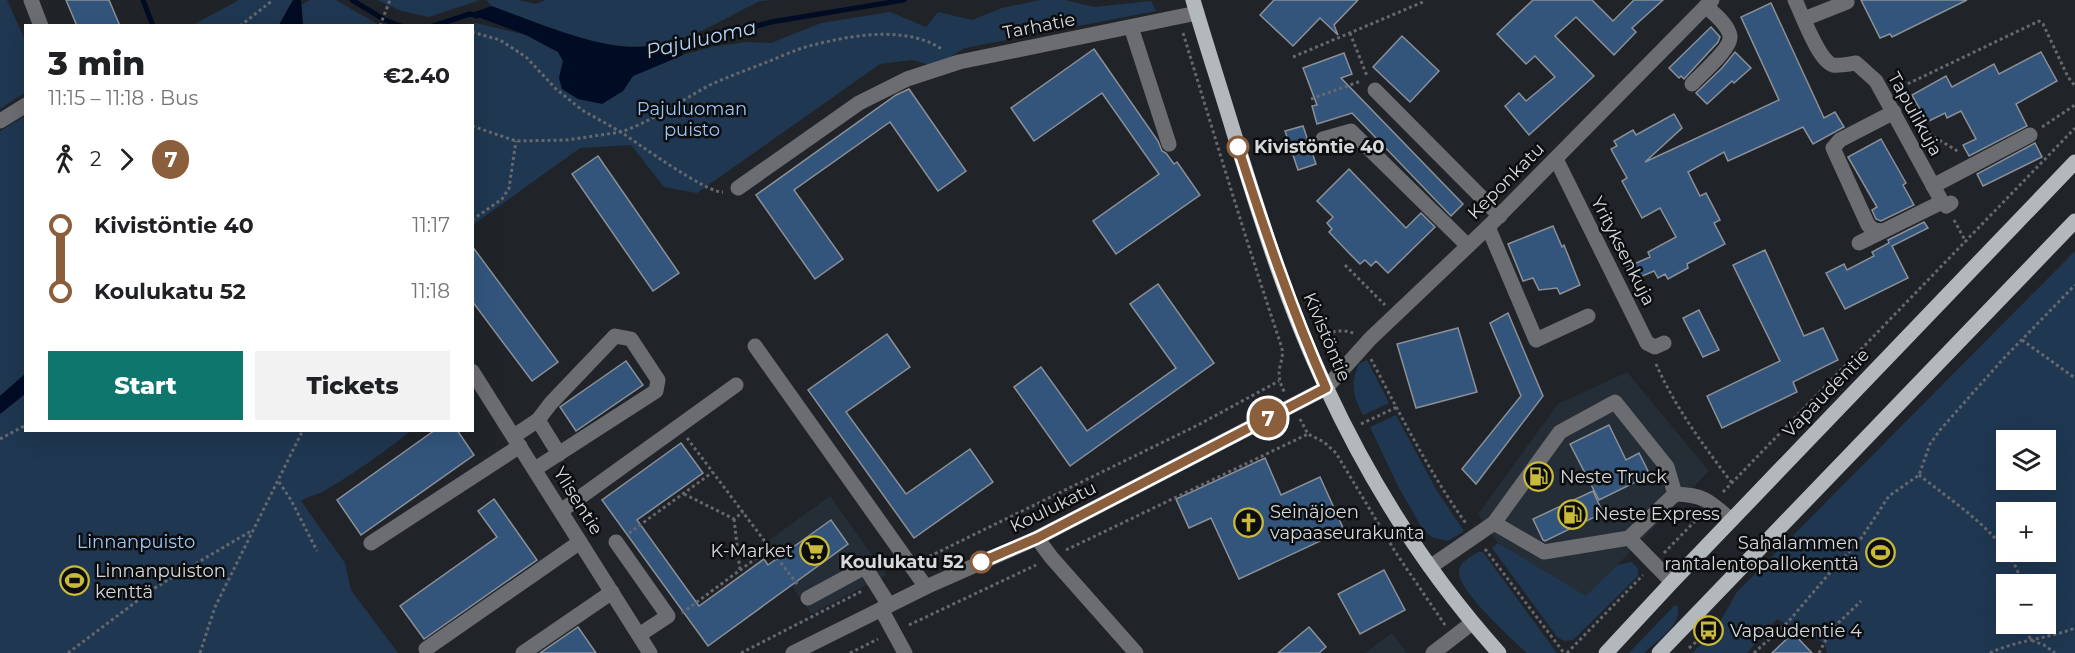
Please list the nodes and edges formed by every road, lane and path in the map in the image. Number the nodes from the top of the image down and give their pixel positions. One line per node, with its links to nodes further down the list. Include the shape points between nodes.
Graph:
1 (31, 0): 10 (street)
2 (273, 0): 11 (path)
3 (390, 0): 12 (path)
4 (1795, 0): 9 (street, Tapulikuja)
5 (1423, 2): 15 (path)
6 (1709, 3): 18 (street, via 1730,36 1728,46); 35 (street, Keponkatu)
7 (1849, 6): 9 (street)
8 (1195, 7): 13 (street, Tarhatie); 54 (main road, Kivistöntie, via 1266,236)
9 (1804, 19): 22 (street, Tapulikuja, via 1826,61 1834,65 1856,63)
10 (40, 24)
11 (243, 24)
12 (381, 24)
13 (1131, 27): 17 (street, Tarhatie); 34 (street)
14 (474, 33): 30 (path, via 500,40 526,57 582,110)
15 (1350, 33): 16 (path); 23 (path, via 1368,78)
16 (1293, 57)
17 (959, 62): 30 (path, via 936,45 893,35 811,45 713,84); 39 (street, Tarhatie, via 907,80 859,103)
18 (1692, 84)
19 (2075, 86): 20 (path, via 2039,21)
20 (1901, 87): 22 (path); 37 (path, via 1925,132 1956,150)
21 (1375, 90): 41 (street)
22 (1885, 95): 26 (street, Tapulikuja)
23 (1311, 99)
24 (2075, 105): 31 (path)
25 (24, 106): 27 (street)
26 (1894, 112): 38 (street, Tapulikuja); 45 (street, via 1840,140 1833,148 1868,225)
27 (0, 121)
28 (474, 127): 33 (path)
29 (2075, 128): 46 (path)
30 (621, 132): 33 (path, via 567,140); 39 (path, via 701,185 718,193)
31 (2030, 135): 37 (street)
32 (1323, 139): 48 (street, via 1351,131)
33 (516, 141): 42 (path, via 509,188 502,199)
34 (1169, 144)
35 (1556, 159): 41 (street, Keponkatu); 55 (street, Yrityksenkuja)
36 (2075, 162): 84 (main road, Vapaudentie)
37 (1966, 168): 38 (street)
38 (1933, 186): 40 (street, Tapulikuja)
39 (738, 188)
40 (1947, 204): 45 (street); 46 (path)
41 (1500, 216): 44 (street, Keponkatu)
42 (474, 219)
43 (2075, 221): 131 (main road)
44 (1488, 227): 48 (street, Keponkatu); 52 (street, via 1536,339)
45 (1882, 231): 47 (street)
46 (1966, 242): 77 (path)
47 (1859, 243)
48 (1468, 246): 51 (street, Keponkatu)
49 (1345, 265): 51 (path)
50 (2075, 285): 53 (path)
51 (1395, 315): 58 (street, Keponkatu)
52 (1588, 316)
53 (2022, 339): 61 (path); 75 (path, via 1930,444)
54 (1306, 341): 58 (path, via 1322,334 1349,331 1359,336); 59 (path); 64 (main road, Kivistöntie)
55 (1647, 343): 56 (street, via 1655,347); 77 (path, via 1669,392)
56 (1664, 343)
57 (755, 346): 97 (street)
58 (1364, 346): 64 (street, Keponkatu); 87 (path, via 1412,440)
59 (1283, 351)
60 (474, 374): 71 (street, Ylisentie)
61 (2075, 378)
62 (1279, 381): 97 (path, via 1198,425)
63 (736, 385): 67 (street)
64 (1326, 388): 88 (street, Koulukatu); 98 (main road, Kivistöntie, via 1388,502)
65 (538, 420): 71 (street); 72 (street); 72 (street, via 615,336 631,339 658,380 656,391)
66 (24, 426): 70 (path)
67 (679, 427): 74 (path); 81 (street)
68 (302, 432): 76 (path)
69 (1308, 434): 95 (path)
70 (0, 439)
71 (517, 441): 73 (street, Ylisentie); 92 (street)
72 (559, 454): 73 (street)
73 (535, 469): 81 (street, Ylisentie)
74 (713, 472): 78 (path); 82 (path)
75 (1919, 475): 100 (path, via 1977,521 2009,555); 133 (path, via 1889,496 1858,543 1788,622)
76 (279, 482): 86 (path); 94 (path)
77 (1732, 483): 80 (path)
78 (683, 493): 83 (path); 91 (path)
79 (1675, 494): 80 (street, via 1696,495); 85 (street, via 1667,467 1615,402 1560,432); 89 (street)
80 (1712, 504): 84 (street); 96 (path)
81 (561, 511): 90 (street, Ylisentie)
82 (743, 512): 83 (path); 93 (path)
83 (734, 519): 99 (path)
84 (1731, 520): 101 (main road, Vapaudentie)
85 (1494, 523): 87 (street); 89 (street, via 1544,552)
86 (253, 531): 118 (path, via 153,589); 119 (path, via 215,607)
87 (1476, 537): 98 (street); 129 (path)
88 (1037, 538): 95 (street); 104 (street, Koulukatu)
89 (1629, 538): 96 (street)
90 (580, 542): 105 (street, Ylisentie); 117 (street)
91 (616, 542): 109 (street)
92 (371, 543)
93 (771, 548): 99 (path); 102 (path)
94 (317, 551)
95 (1051, 557): 113 (path); 126 (street)
96 (1653, 564): 101 (street); 129 (path)
97 (910, 566): 104 (street)
98 (1430, 567): 110 (main road, Kivistöntie)
99 (740, 570): 109 (path, via 677,617)
100 (2017, 574)
101 (1672, 582): 130 (main road, Vapaudentie)
102 (797, 584)
103 (876, 584): 106 (street, via 865,567); 108 (street); 122 (path)
104 (926, 587): 108 (street, Koulukatu)
105 (612, 592): 115 (street, Ylisentie); 120 (street)
106 (808, 598)
107 (1861, 601): 134 (path, via 1831,630)
108 (885, 607): 113 (street); 123 (street, Koulukatu)
109 (668, 616): 115 (street)
110 (1472, 624): 127 (street); 128 (main road, Kivistöntie)
111 (2075, 628): 116 (path)
112 (1709, 631): 132 (path)
113 (893, 632): 124 (path); 125 (street)
114 (2029, 634): 116 (path)
115 (639, 635): 121 (street, Ylisentie)
116 (2030, 640): 135 (path); 136 (path)
117 (426, 649)
118 (68, 653)
119 (200, 653)
120 (523, 653)
121 (650, 653)
122 (741, 653)
123 (793, 653)
124 (850, 653)
125 (905, 653)
126 (1136, 653)
127 (1433, 653)
128 (1499, 653)
129 (1565, 653)
130 (1606, 653)
131 (1659, 653)
132 (1683, 653)
133 (1754, 653)
134 (1819, 653)
135 (1990, 653)
136 (2055, 653)

